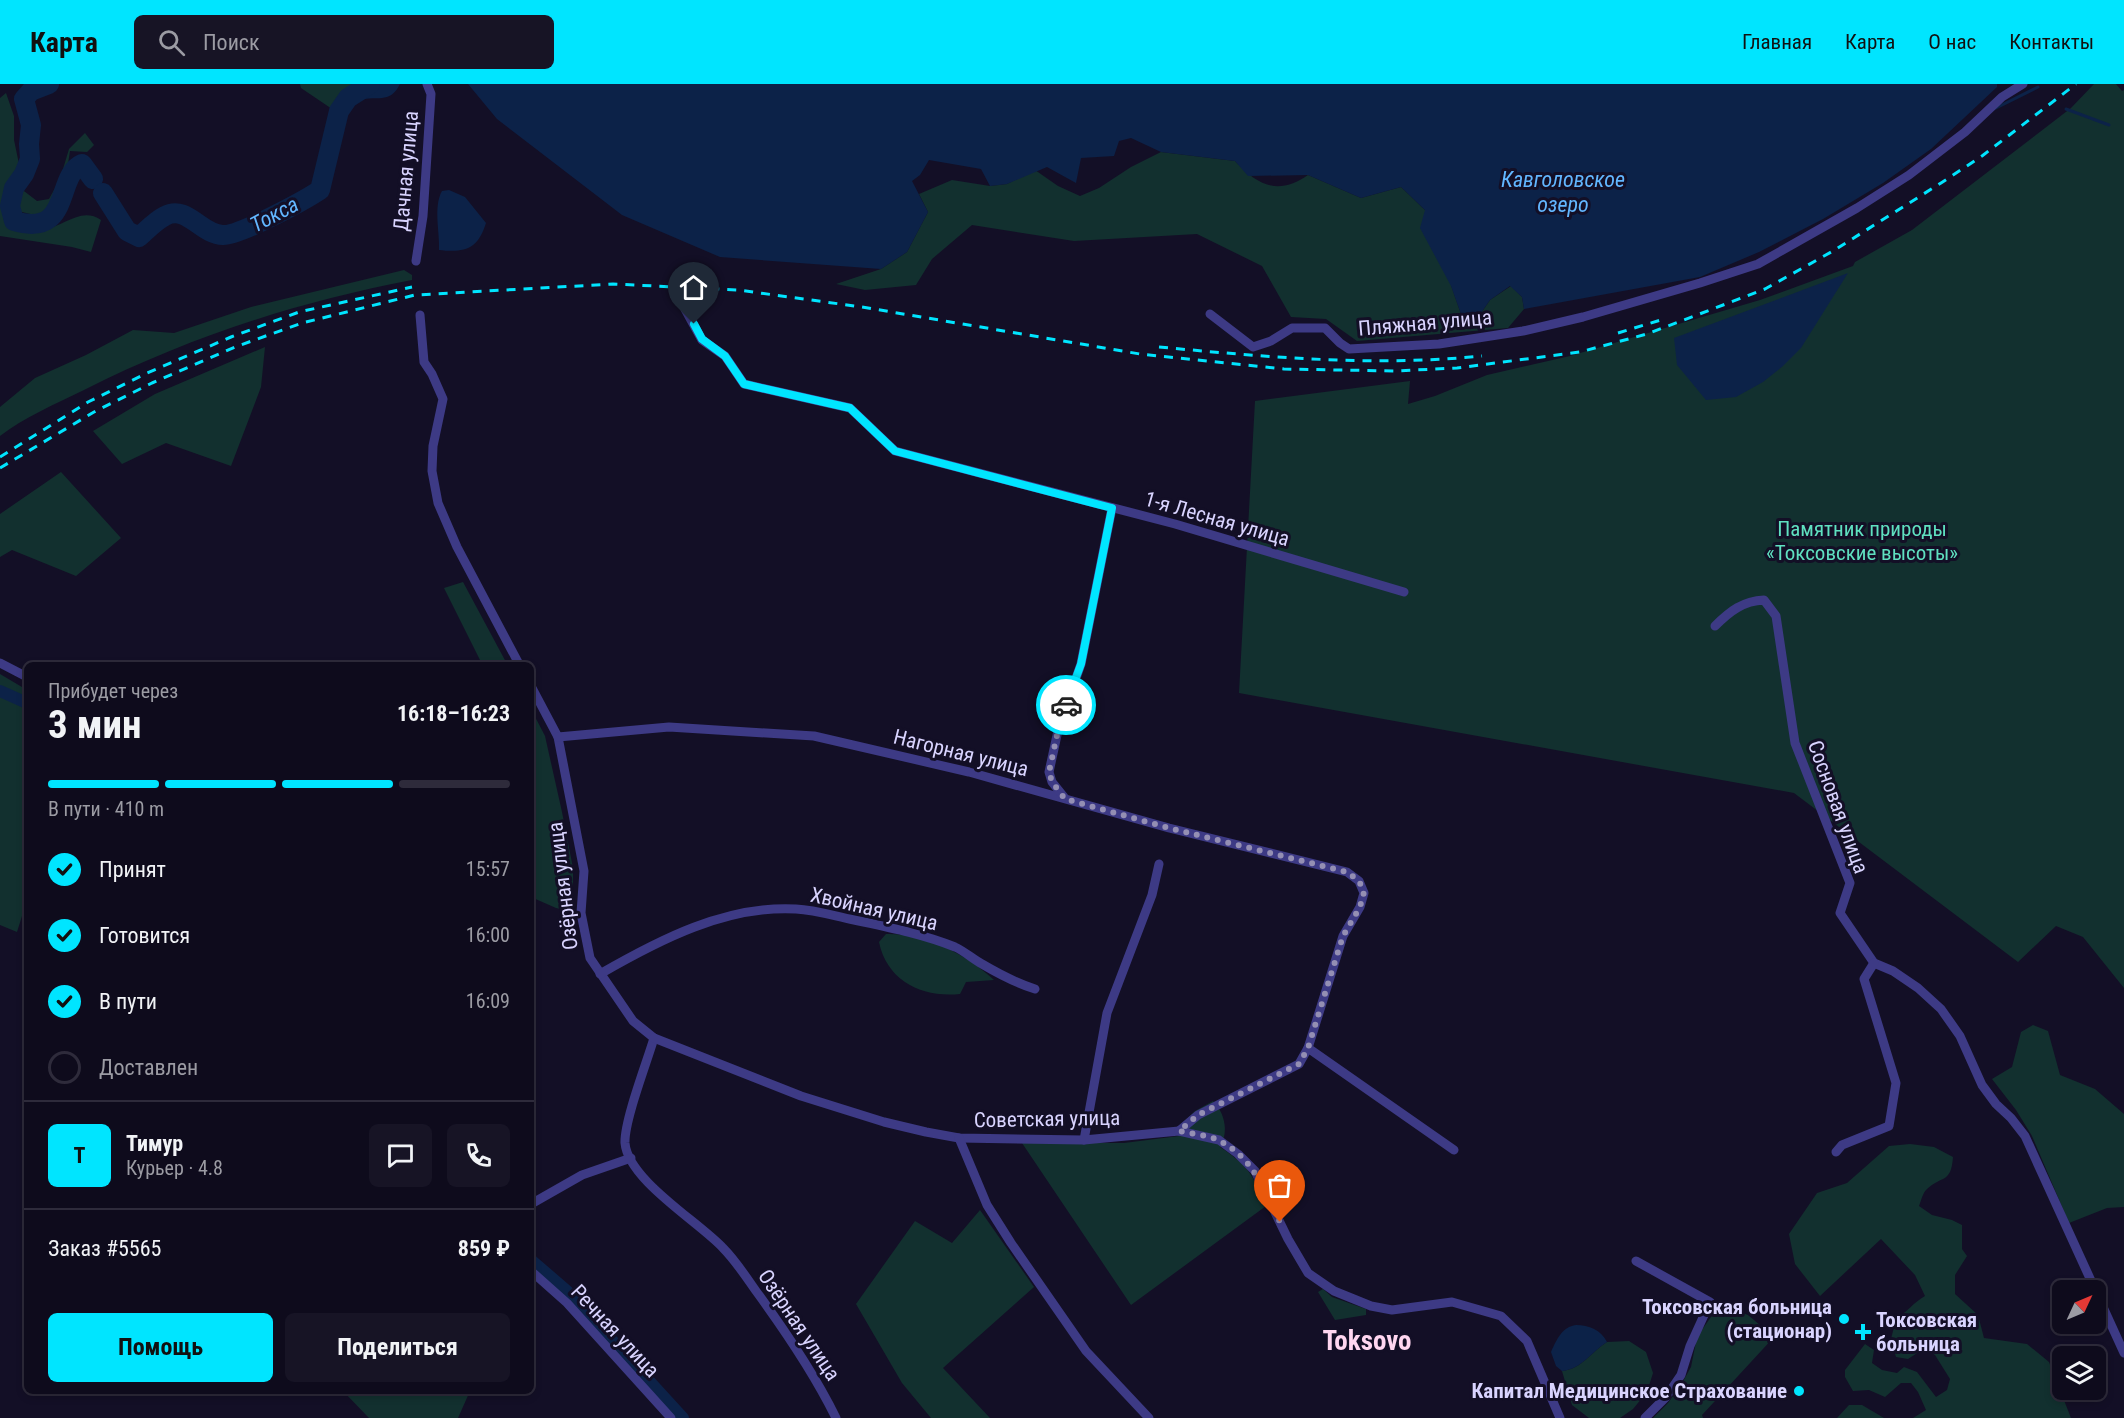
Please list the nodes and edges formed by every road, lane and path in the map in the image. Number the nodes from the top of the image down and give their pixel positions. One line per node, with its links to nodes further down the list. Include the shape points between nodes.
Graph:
1 (427, 84): 3 (street, Дачная улица, via 431,94)
2 (2023, 84): 5 (street, Пляжная улица, via 1909,175 1758,264 1593,314 1523,331 1439,344 1349,349 1325,328 1292,328 1253,347)
3 (416, 261)
4 (686, 309): 7 (street, 1-я Лесная улица, via 702,339 725,356 744,384 850,408 895,451)
5 (1209, 314)
6 (420, 315): 10 (street, via 424,362 443,399 433,446 432,471 438,504)
7 (1112, 508): 8 (street, 1-я Лесная улица); 15 (street, via 1081,664 1059,726 1049,772)
8 (1404, 592)
9 (1715, 626): 17 (street, Сосновая улица, via 1732,610 1751,601 1764,600 1776,616 1795,743 1850,883 1840,913)
10 (518, 662)
11 (0, 663): 12 (street)
12 (24, 675)
13 (534, 692): 14 (street, Озёрная улица)
14 (558, 737): 15 (street, Нагорная улица, via 669,727 814,736); 18 (street, Озёрная улица, via 584,871 581,913 590,958)
15 (1065, 799): 21 (street, Нагорная улица, via 1347,872 1359,881 1364,892 1360,907 1343,936)
16 (1160, 864): 24 (street, via 1152,896 1107,1013)
17 (1874, 963): 26 (street, via 1864,979 1896,1083 1889,1126 1842,1145); 31 (street, Сосновая улица, via 1918,988 1941,1009 1960,1036 1982,1085 2025,1136)
18 (600, 974): 19 (street, Хвойная улица, via 643,949 723,917 795,909 884,926 956,948 1005,978); 20 (street, Озёрная улица, via 633,1021)
19 (1035, 989)
20 (654, 1038): 23 (street, Советская улица, via 801,1096 885,1122); 27 (street, Озёрная улица, via 629,1119 625,1144)
21 (1308, 1048): 22 (street, via 1299,1064 1198,1115); 25 (street)
22 (1179, 1131): 24 (street, Советская улица); 35 (street, Советская улица, via 1219,1140 1255,1171 1308,1273 1334,1291 1392,1310 1452,1302 1501,1316 1527,1341)
23 (959, 1138): 24 (street, Советская улица); 34 (street, via 987,1205 1011,1243 1086,1351)
24 (1084, 1140)
25 (1454, 1150)
26 (1836, 1152)
27 (631, 1158): 28 (street, via 582,1175); 33 (street, Озёрная улица, via 640,1175 724,1248 788,1335)
28 (534, 1202)
29 (1636, 1261): 36 (street, via 1710,1302 1681,1375)
30 (534, 1274): 32 (street, Речная улица, via 567,1303)
31 (2124, 1353)
32 (671, 1418)
33 (836, 1418)
34 (1149, 1418)
35 (1560, 1418)
36 (1645, 1418)

